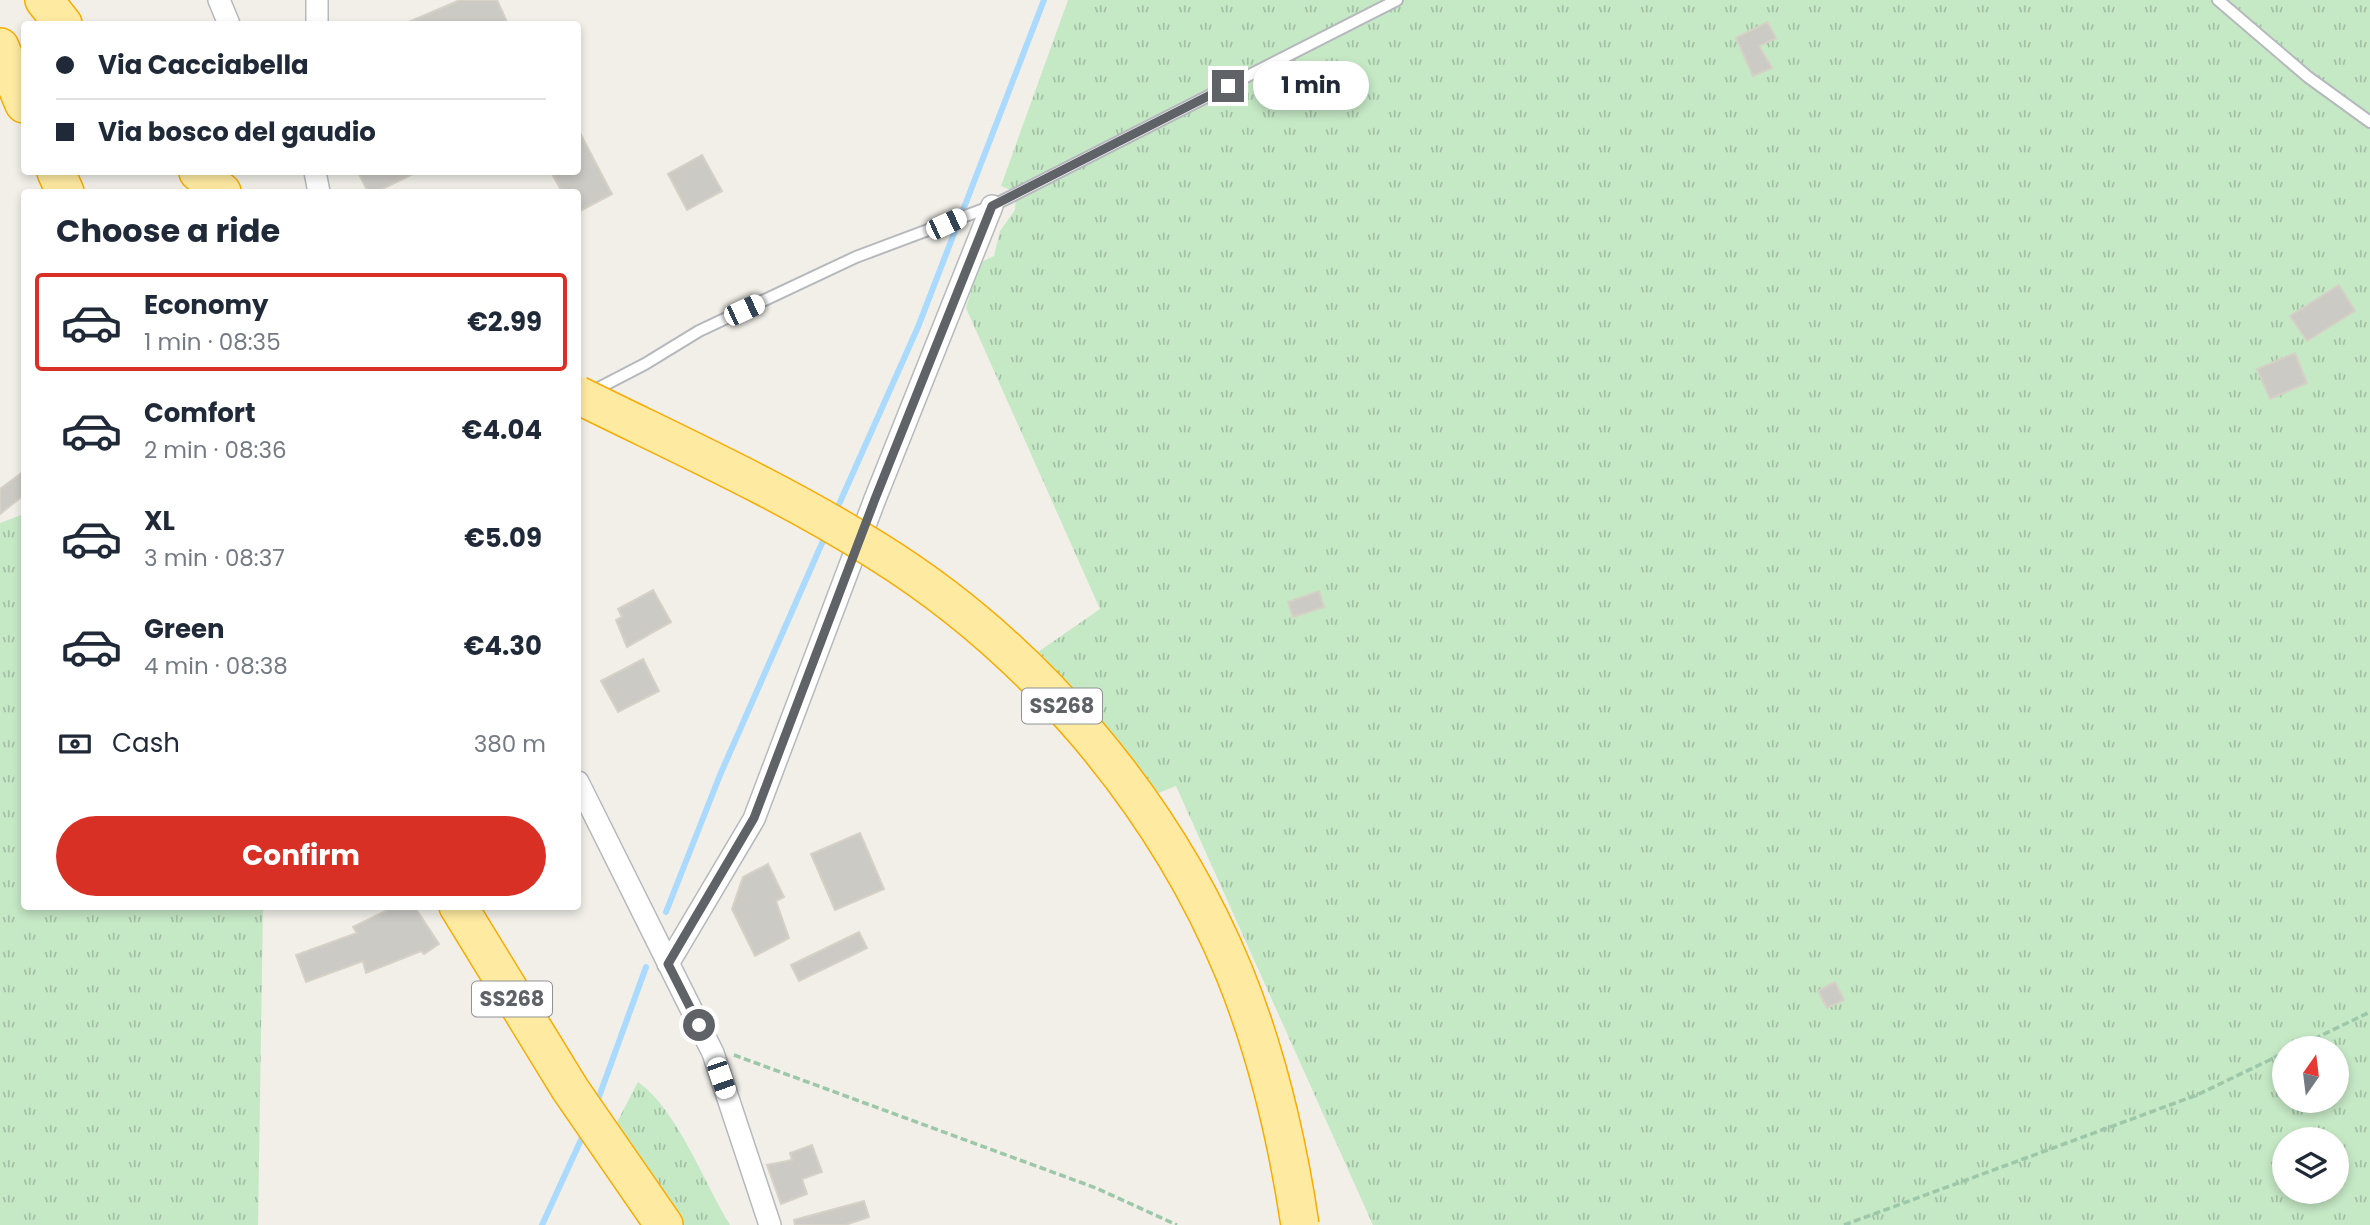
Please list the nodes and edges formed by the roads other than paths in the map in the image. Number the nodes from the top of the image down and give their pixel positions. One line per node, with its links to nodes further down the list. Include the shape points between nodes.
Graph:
1 (44, 0): 6 (highway)
2 (219, 0): 7 (street)
3 (317, 0): 8 (street)
4 (1397, 0): 14 (lane)
5 (2218, 0): 11 (lane, via 2308,77)
6 (61, 21)
7 (228, 21)
8 (317, 21)
9 (0, 47): 10 (highway)
10 (21, 97)
11 (2370, 122)
12 (202, 175): 13 (highway)
13 (218, 189)
14 (992, 206): 15 (lane, via 856,257 711,325); 19 (street, via 754,818)
15 (581, 395)
16 (581, 398): 22 (highway, SS268, bridge, via 785,497 880,552 1018,660 1083,729 1170,850 1233,971 1266,1061 1289,1153)
17 (581, 788): 19 (street)
18 (460, 910): 20 (highway, SS268, via 570,1089)
19 (668, 964): 21 (street, via 709,1045)
20 (664, 1225)
21 (770, 1225)
22 (1300, 1225)

